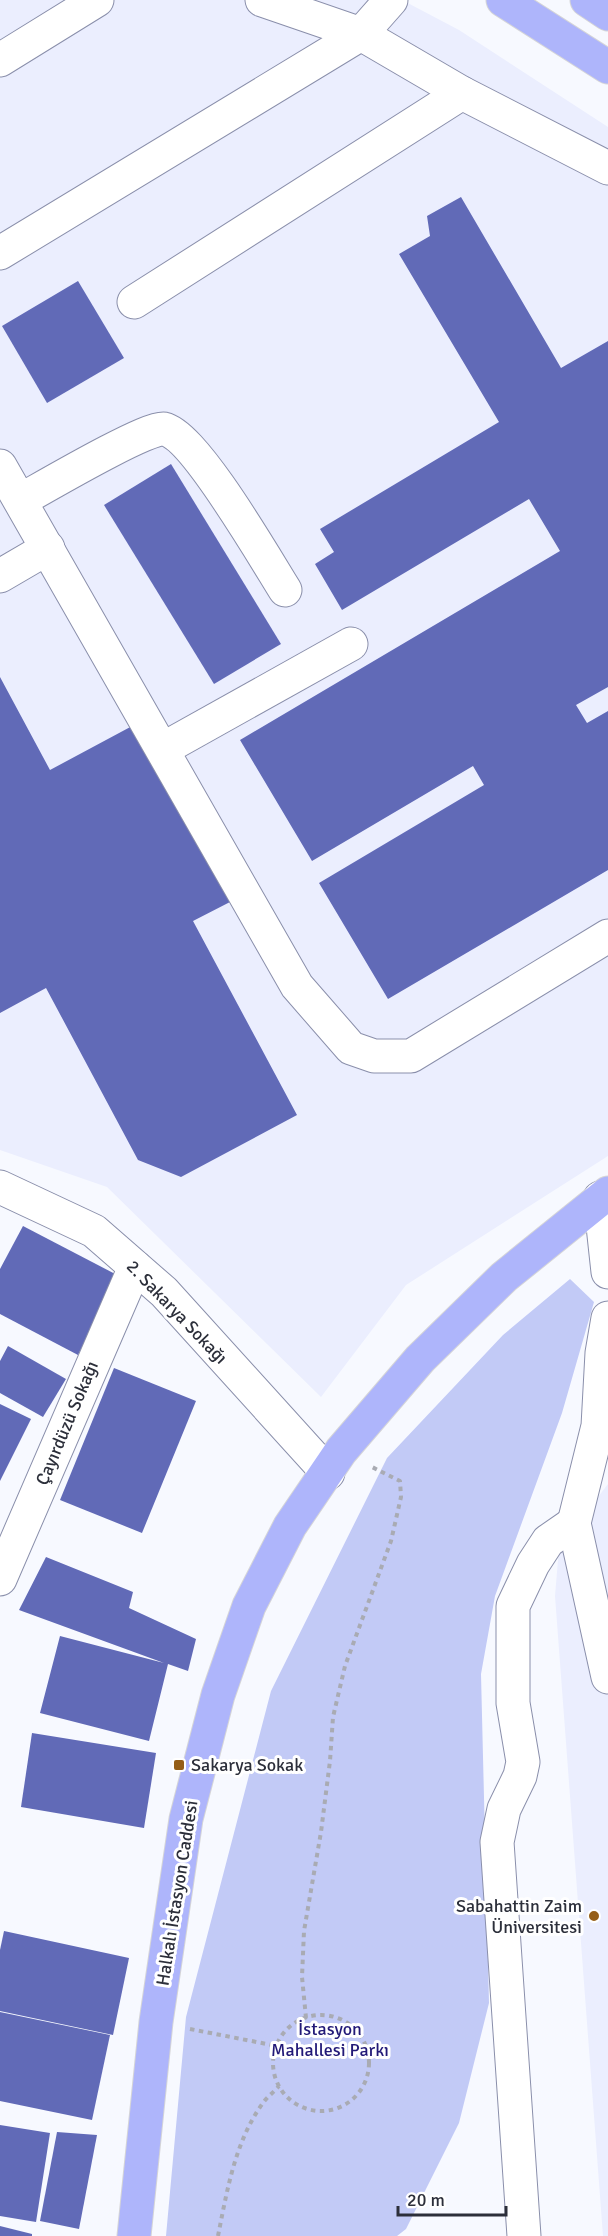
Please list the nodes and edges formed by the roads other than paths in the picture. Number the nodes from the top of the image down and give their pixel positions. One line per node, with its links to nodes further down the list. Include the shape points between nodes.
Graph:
1 (98, 0): 8 (street)
2 (262, 0): 7 (street)
3 (391, 0): 7 (street)
4 (503, 0): 9 (main road)
5 (587, 0): 6 (main road)
6 (608, 14)
7 (361, 34): 10 (street); 12 (street)
8 (0, 60)
9 (608, 67)
10 (462, 93): 11 (street); 13 (street)
11 (608, 168)
12 (0, 253)
13 (134, 302)
14 (0, 466): 15 (street)
15 (21, 500): 16 (street); 18 (street, via 111,451 156,429 166,429 181,439 210,475)
16 (48, 548): 17 (street); 20 (street)
17 (0, 576)
18 (285, 590)
19 (351, 644): 20 (street)
20 (163, 749): 21 (street, via 297,986 351,1048 374,1056 411,1056)
21 (608, 936)
22 (0, 1187): 24 (street, 2. Sakarya Sokağı, via 93,1231)
23 (604, 1195): 25 (street); 27 (main road, Halkalı İstasyon Caddesi, via 504,1277 420,1359)
24 (135, 1267): 27 (street, 2. Sakarya Sokağı); 29 (street, Çayırdüzü Sokağı)
25 (608, 1271)
26 (608, 1318): 28 (street, via 598,1426)
27 (334, 1462): 31 (main road, Halkalı İstasyon Caddesi, via 290,1526 249,1606 218,1695 186,1820)
28 (574, 1523): 30 (street); 32 (street, via 548,1541 513,1606 513,1703 523,1762 504,1809 497,1842)
29 (0, 1580)
30 (608, 1677)
31 (129, 2232)
32 (524, 2236)

